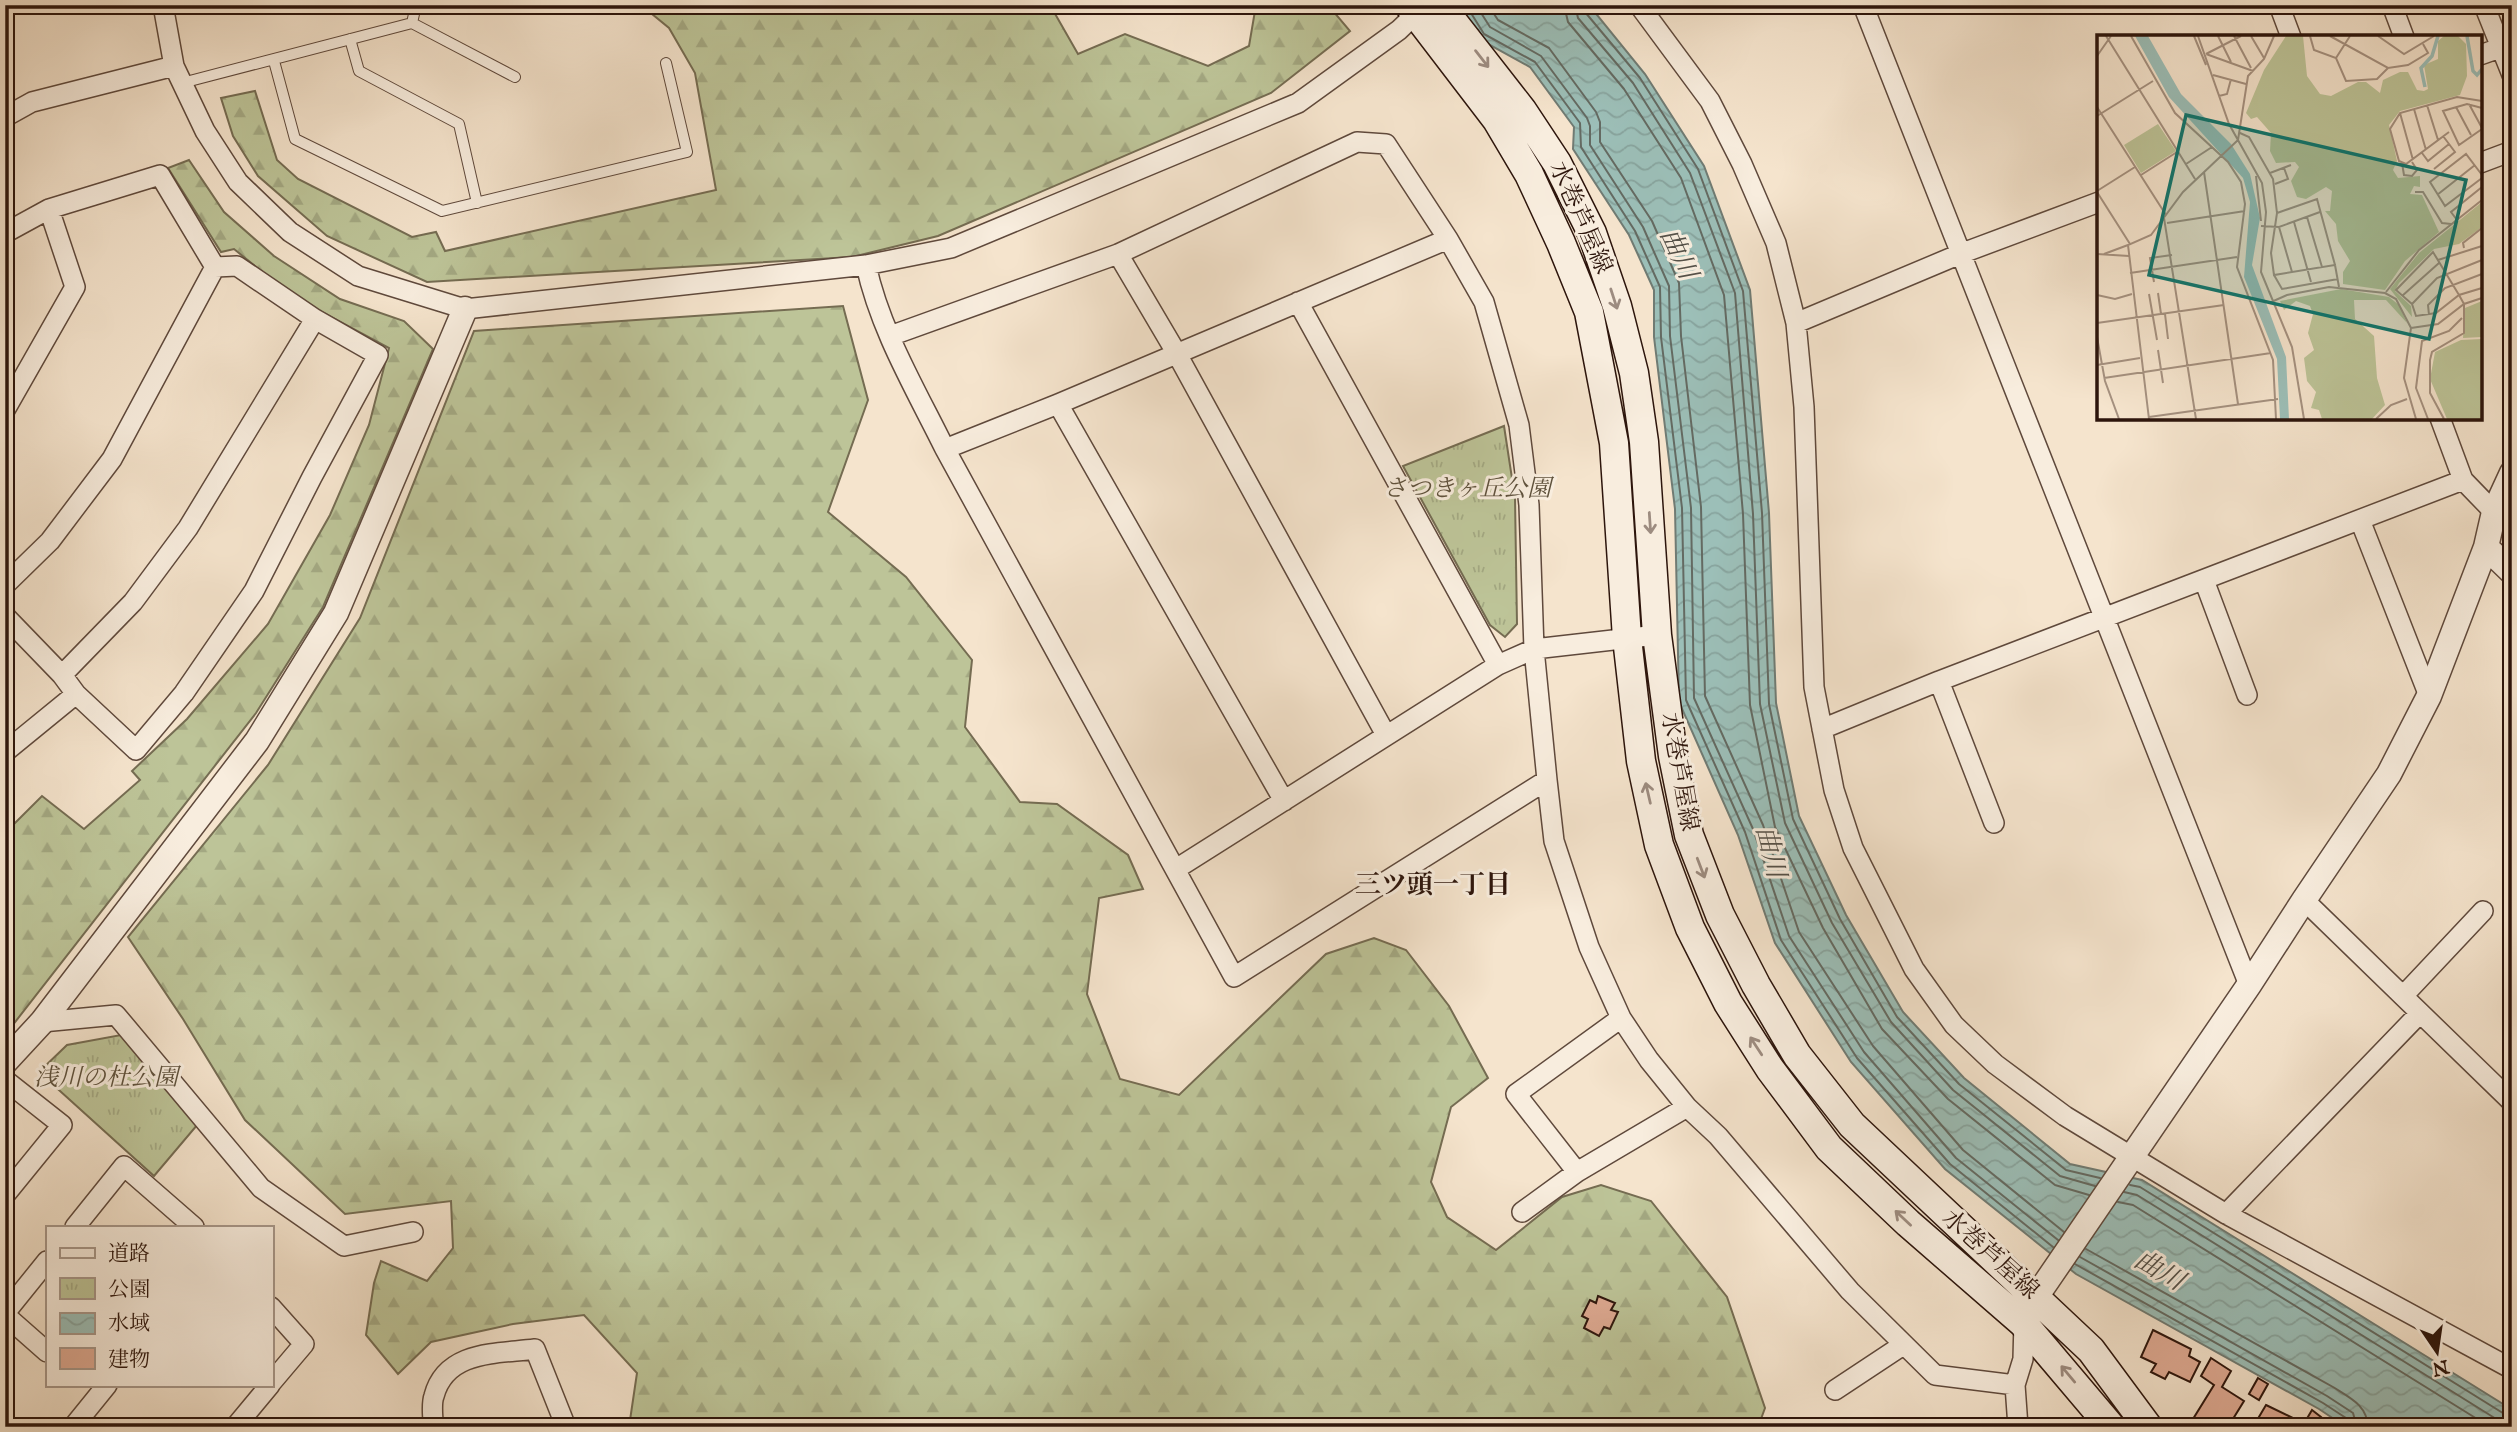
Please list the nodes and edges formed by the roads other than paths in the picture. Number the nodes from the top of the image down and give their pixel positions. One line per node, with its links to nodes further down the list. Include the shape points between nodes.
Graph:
1 (163, 5): 17 (street)
2 (416, 5): 9 (lane)
3 (1639, 5): 35 (street, via 1710,101 1742,164 1776,243)
4 (1863, 5): 29 (street)
5 (2279, 5): 10 (street)
6 (2392, 5): 11 (street)
7 (2484, 5): 13 (street)
8 (1423, 7): 30 (street, via 1399,30 1297,103 951,248); 52 (main road, 水巻芦屋線, one-way to 52, via 1522,110 1557,163 1592,233 1634,373 1644,442); 53 (main road, 水巻芦屋線, via 1529,174 1589,312 1614,443)
9 (412, 23): 12 (lane); 19 (lane)
10 (2290, 35)
11 (2403, 35)
12 (350, 39): 15 (lane); 23 (lane, via 359,72 459,124)
13 (2506, 45): 14 (street); 18 (street)
14 (2482, 54)
15 (274, 61): 17 (lane); 23 (lane, via 295,139 442,211)
16 (666, 63): 23 (lane, via 687,152)
17 (178, 74): 20 (street, via 32,102); 33 (street, via 205,131 238,182 290,232 358,276)
18 (2512, 75)
19 (515, 77)
20 (5, 117)
21 (2512, 150): 22 (street)
22 (2482, 162)
23 (477, 203)
24 (2097, 203): 29 (street)
25 (49, 209): 26 (street); 31 (street, via 160,175); 39 (street, via 75,287)
26 (5, 233)
27 (1448, 239): 28 (street, via 1386,144 1357,142); 32 (street); 54 (street, via 1484,302 1519,425 1529,505)
28 (1118, 254): 36 (street); 37 (street)
29 (1960, 254): 35 (street); 51 (street)
30 (866, 265): 33 (street); 36 (street)
31 (215, 267): 34 (street, via 237,266); 49 (street, via 112,459 50,541)
32 (1298, 302): 37 (street); 55 (street)
33 (465, 309): 74 (street, via 336,613 257,741)
34 (315, 319): 56 (street, via 188,528 133,603); 58 (street, via 378,355 254,591 184,693 136,750)
35 (1796, 323): 61 (street, via 1804,407 1814,687)
36 (890, 336): 41 (street)
37 (1177, 354): 38 (street); 62 (street)
38 (1058, 404): 41 (street); 65 (street)
39 (5, 410)
40 (2441, 420): 43 (street)
41 (945, 449): 67 (street)
42 (2512, 474): 44 (street)
43 (2463, 481): 44 (street); 45 (street)
44 (2494, 512): 46 (street)
45 (2360, 520): 48 (street); 60 (street)
46 (2486, 547): 47 (street); 60 (street)
47 (2512, 572)
48 (2204, 580): 51 (street); 59 (street)
49 (5, 585)
50 (5, 616): 56 (street)
51 (2104, 619): 57 (street); 70 (street)
52 (1657, 635): 53 (street); 88 (main road, 水巻芦屋線, one-way to 88, via 1689,835 1720,915 1797,1055 1852,1125)
53 (1627, 638): 54 (street); 91 (main road, 水巻芦屋線, one-way to 53, via 1829,1147 1770,1069 1728,1003 1690,928 1660,845 1640,761)
54 (1534, 649): 55 (street); 64 (street)
55 (1498, 665): 62 (street)
56 (62, 674): 58 (street)
57 (1939, 681): 61 (street); 66 (street)
58 (76, 694): 63 (street)
59 (2247, 695)
60 (2429, 696): 68 (street, via 2389,774)
61 (1822, 729): 79 (street, via 1833,790 1853,848 1914,969 1954,1025 1995,1064)
62 (1386, 735): 65 (street)
63 (5, 752)
64 (1547, 780): 67 (street, via 1234,977); 73 (street, via 1554,841 1589,947)
65 (1284, 802): 67 (street)
66 (1994, 823)
67 (1176, 869)
68 (2304, 900): 70 (street); 71 (street)
69 (2483, 911): 71 (street)
70 (2249, 985): 79 (street)
71 (2403, 996): 72 (street)
72 (2420, 1013): 77 (street); 83 (street)
73 (1621, 1018): 78 (street); 80 (street, via 1516,1094)
74 (42, 1022): 75 (street); 86 (street, via 116,1015 261,1188 344,1247)
75 (5, 1062)
76 (5, 1080): 81 (street, via 62,1125)
77 (2512, 1102)
78 (1687, 1107): 80 (street); 92 (street)
79 (2128, 1162): 83 (street); 88 (street)
80 (1577, 1172): 82 (street)
81 (5, 1195)
82 (1522, 1212)
83 (2226, 1214): 94 (street)
84 (76, 1226): 85 (street, via 124,1166)
85 (193, 1226)
86 (413, 1232)
87 (46, 1262): 90 (street)
88 (2044, 1285): 91 (street); 106 (main road, 水巻芦屋線)
89 (273, 1309): 95 (street, via 303,1344)
90 (5, 1314): 93 (street)
91 (2023, 1323): 96 (street, via 2023,1359); 105 (main road, 水巻芦屋線, one-way to 91)
92 (1903, 1345): 96 (street, via 1935,1375); 99 (street)
93 (46, 1351)
94 (2512, 1369)
95 (273, 1380)
96 (2015, 1385): 104 (street)
97 (268, 1386): 101 (street)
98 (96, 1389): 100 (street)
99 (1835, 1390)
100 (73, 1427)
101 (235, 1427)
102 (435, 1427): 103 (street, via 433,1397 442,1376 466,1357 535,1349)
103 (566, 1427)
104 (2018, 1427)
105 (2111, 1427)
106 (2148, 1427)

